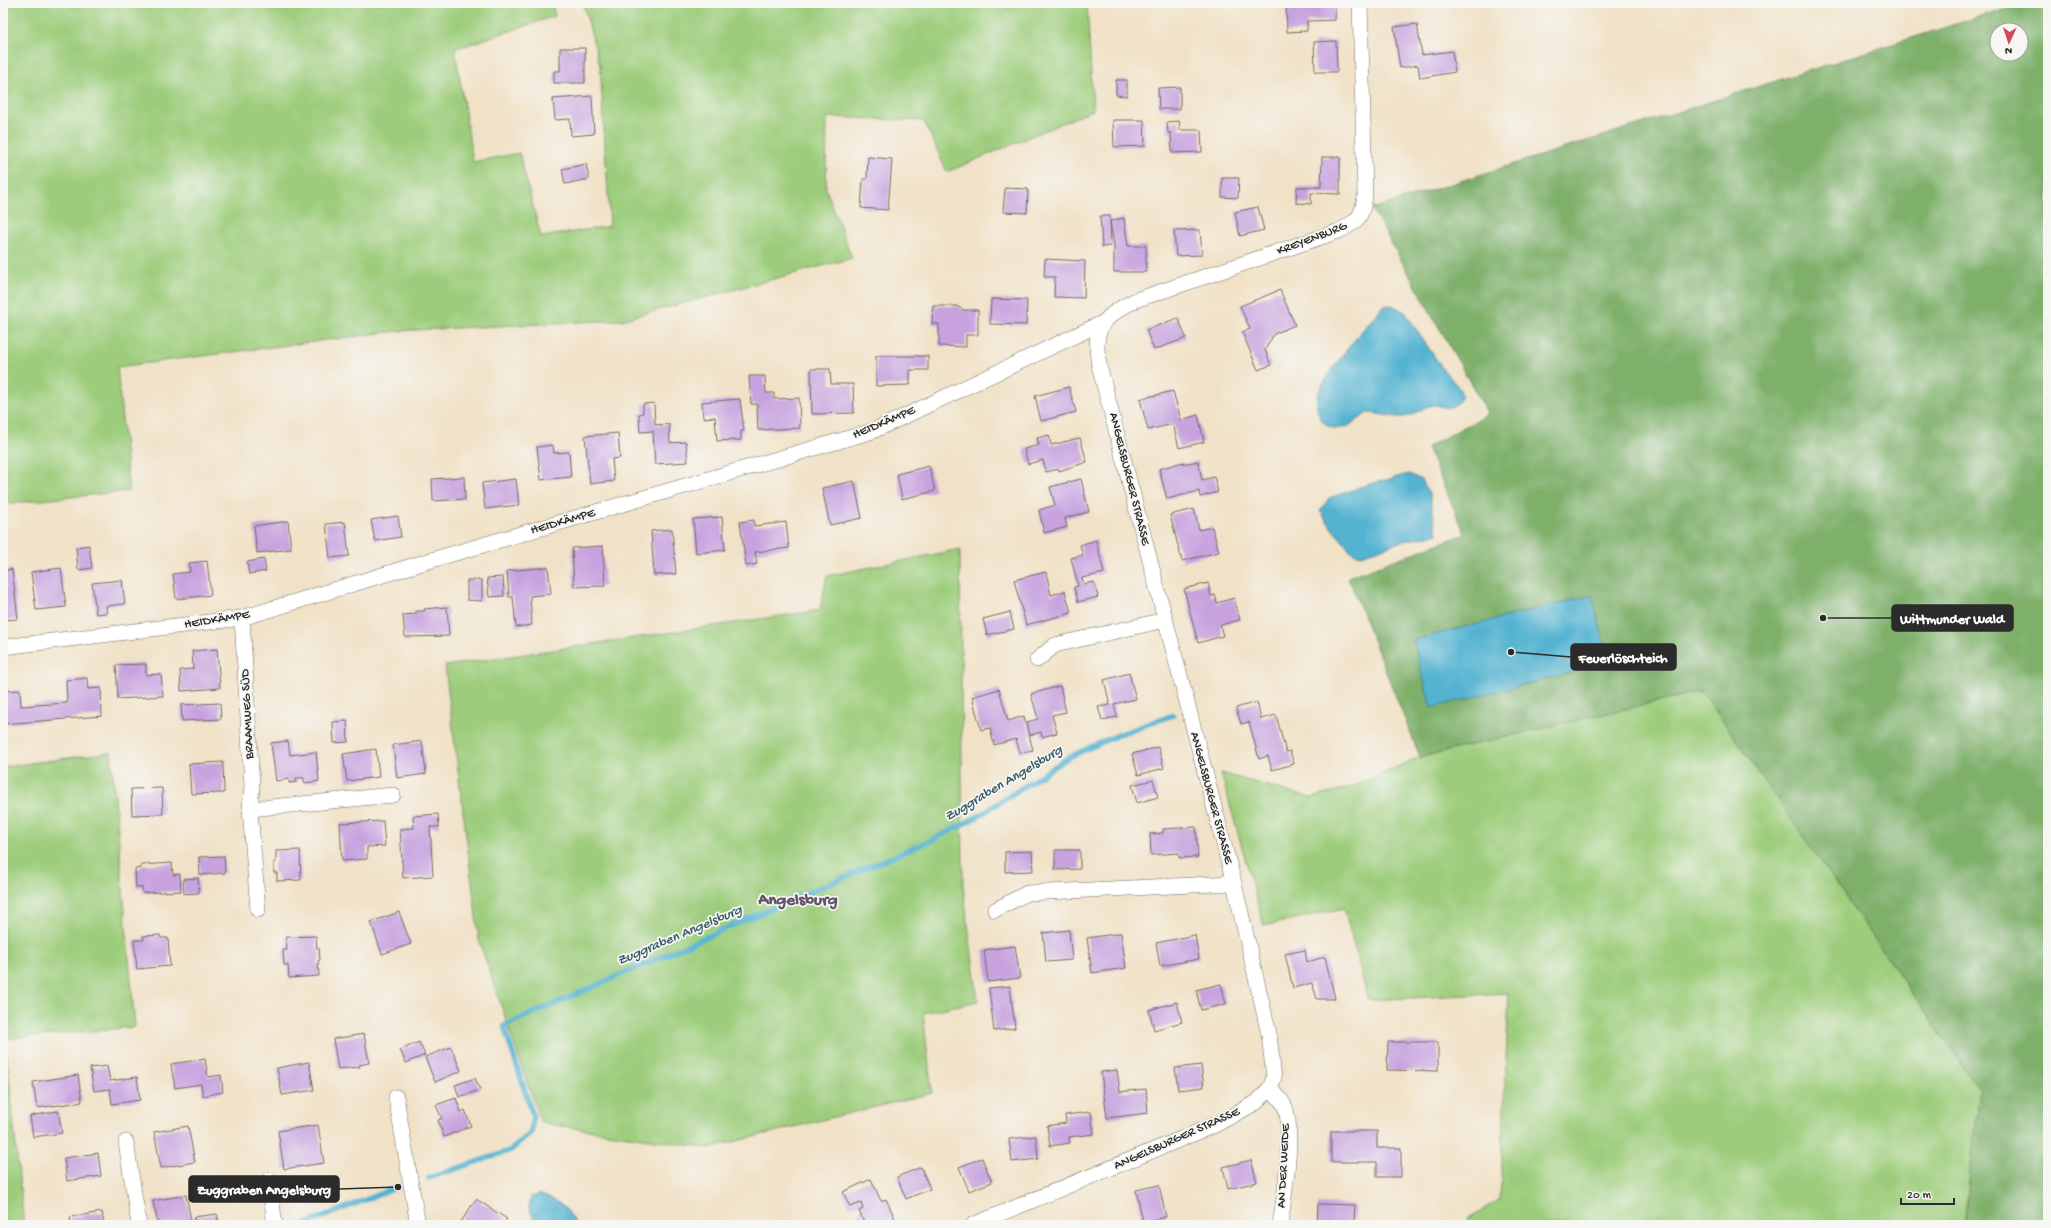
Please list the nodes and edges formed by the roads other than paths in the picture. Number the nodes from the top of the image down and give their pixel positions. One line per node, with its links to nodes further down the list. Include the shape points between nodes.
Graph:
1 (1360, 3): 2 (street, KREYENBURG, via 1365,196 1362,212 1354,223 1339,231 1136,300 1115,310)
2 (1102, 323): 3 (street, HEIDKÄMPE, via 873,431); 4 (street, ANGELSBURGER STRASSE, via 1097,354 1100,369)
3 (242, 618): 5 (street, HEIDKÄMPE); 8 (street, BRAAMWEG SÜD, via 252,786)
4 (1165, 620): 6 (street, via 1055,645); 9 (street, ANGELSBURGER STRASSE)
5 (3, 646)
6 (1037, 660)
7 (393, 795): 8 (street)
8 (250, 809): 10 (street, BRAAMWEG SÜD)
9 (1234, 882): 11 (street, ANGELSBURGER STRASSE, via 1027,893); 12 (street, ANGELSBURGER STRASSE, via 1269,1034 1274,1078)
10 (258, 910)
11 (995, 910)
12 (1270, 1088): 19 (street, ANGELSBURGER STRASSE, via 1257,1102 1217,1124); 20 (street, AN DER WEIDE, via 1284,1105 1288,1123 1288,1154)
13 (396, 1097): 18 (street)
14 (126, 1142): 16 (street)
15 (269, 1180): 17 (street)
16 (139, 1225)
17 (275, 1225)
18 (418, 1225)
19 (973, 1225)
20 (1280, 1225)

